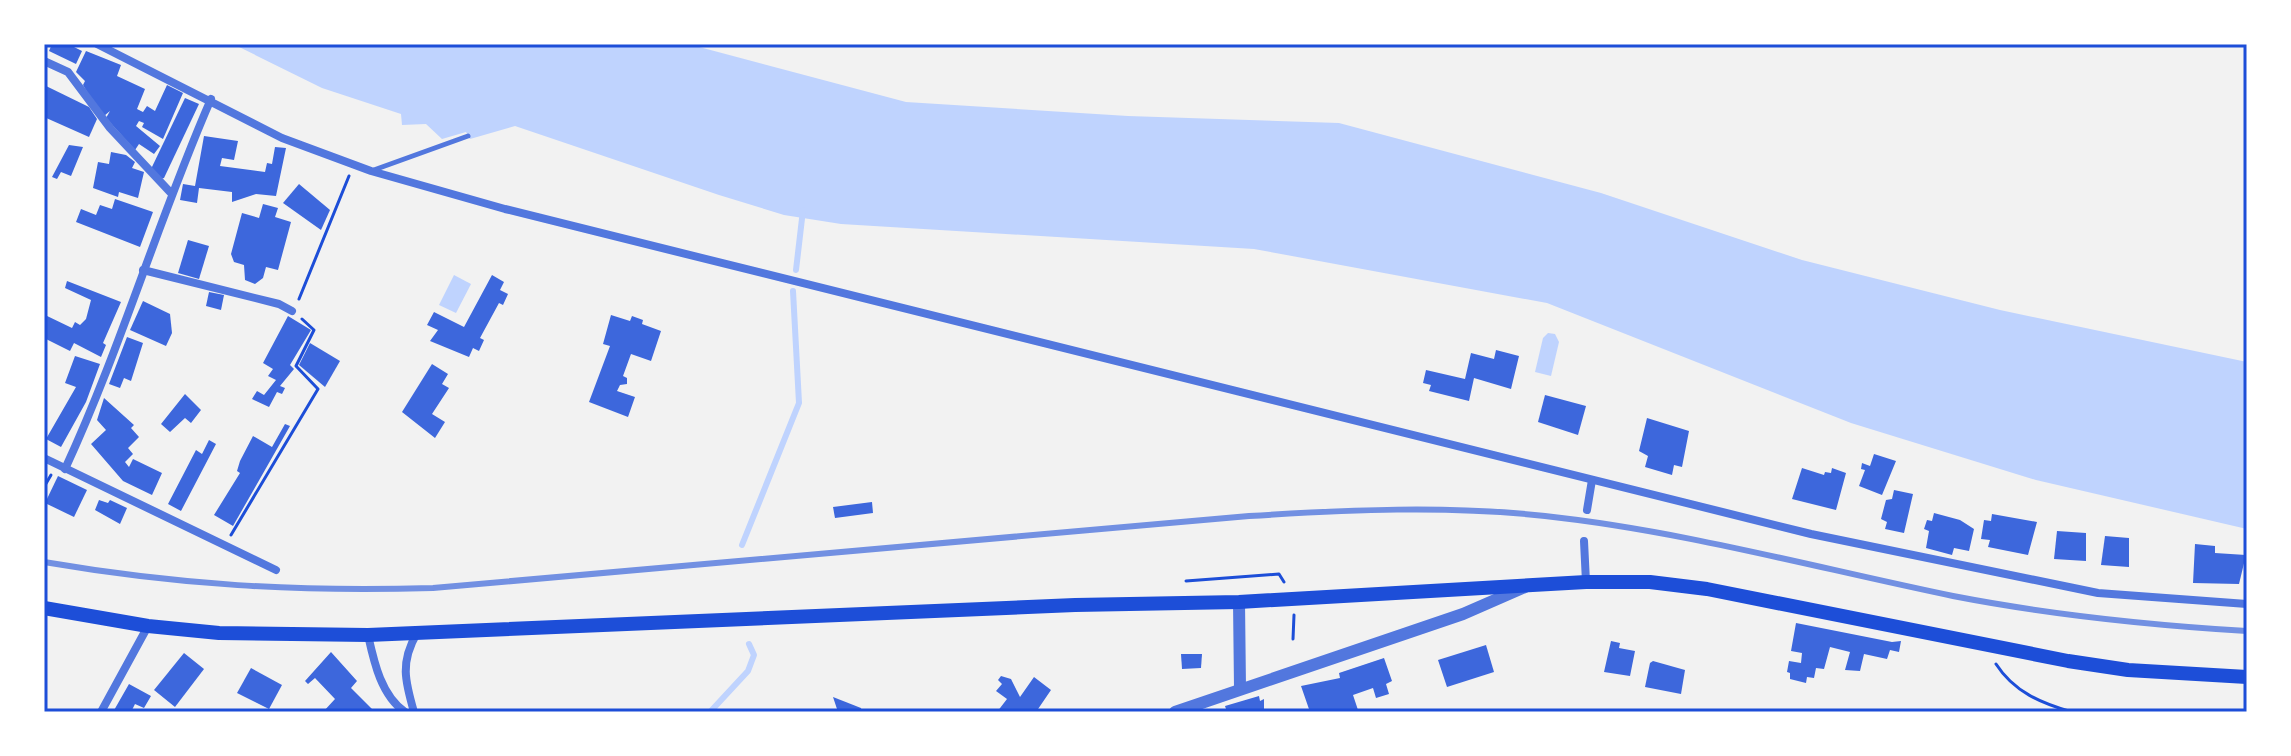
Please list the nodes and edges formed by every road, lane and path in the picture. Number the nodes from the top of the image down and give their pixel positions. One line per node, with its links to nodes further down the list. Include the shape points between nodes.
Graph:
1 (97, 44): 3 (street)
2 (44, 61): 7 (street, via 68,72 110,128)
3 (211, 99): 5 (street, via 282,138); 7 (street)
4 (468, 136): 6 (lane)
5 (353, 165): 6 (street); 9 (path)
6 (371, 171): 13 (street, via 800,285)
7 (170, 192): 8 (street)
8 (143, 270): 9 (street); 12 (street)
9 (292, 311)
10 (313, 327): 16 (path, via 296,366 318,389)
11 (44, 458): 12 (street)
12 (65, 469): 16 (street)
13 (1592, 480): 14 (street); 23 (street, via 1811,534 2098,593)
14 (1587, 510)
15 (1584, 541): 19 (street)
16 (225, 545): 17 (street)
17 (276, 570)
18 (1186, 581): 21 (path, via 1279,574)
19 (1586, 582): 20 (main road); 29 (main road, via 1707,589)
20 (1532, 584): 21 (main road); 31 (street, via 1463,614)
21 (1294, 599): 22 (main road); 28 (path)
22 (1239, 602): 26 (main road); 31 (street)
23 (2247, 604)
24 (44, 608): 25 (main road)
25 (148, 626): 27 (main road, via 219,633); 32 (street)
26 (418, 631): 27 (main road); 34 (street, via 405,657 404,675)
27 (368, 635): 33 (street, via 376,668)
28 (1293, 639)
29 (1983, 644): 30 (main road, via 2128,670); 36 (path, via 2003,675 2034,701)
30 (2247, 677)
31 (1240, 688): 35 (street)
32 (101, 712)
33 (405, 712)
34 (414, 712)
35 (1175, 712)
36 (2072, 712)

